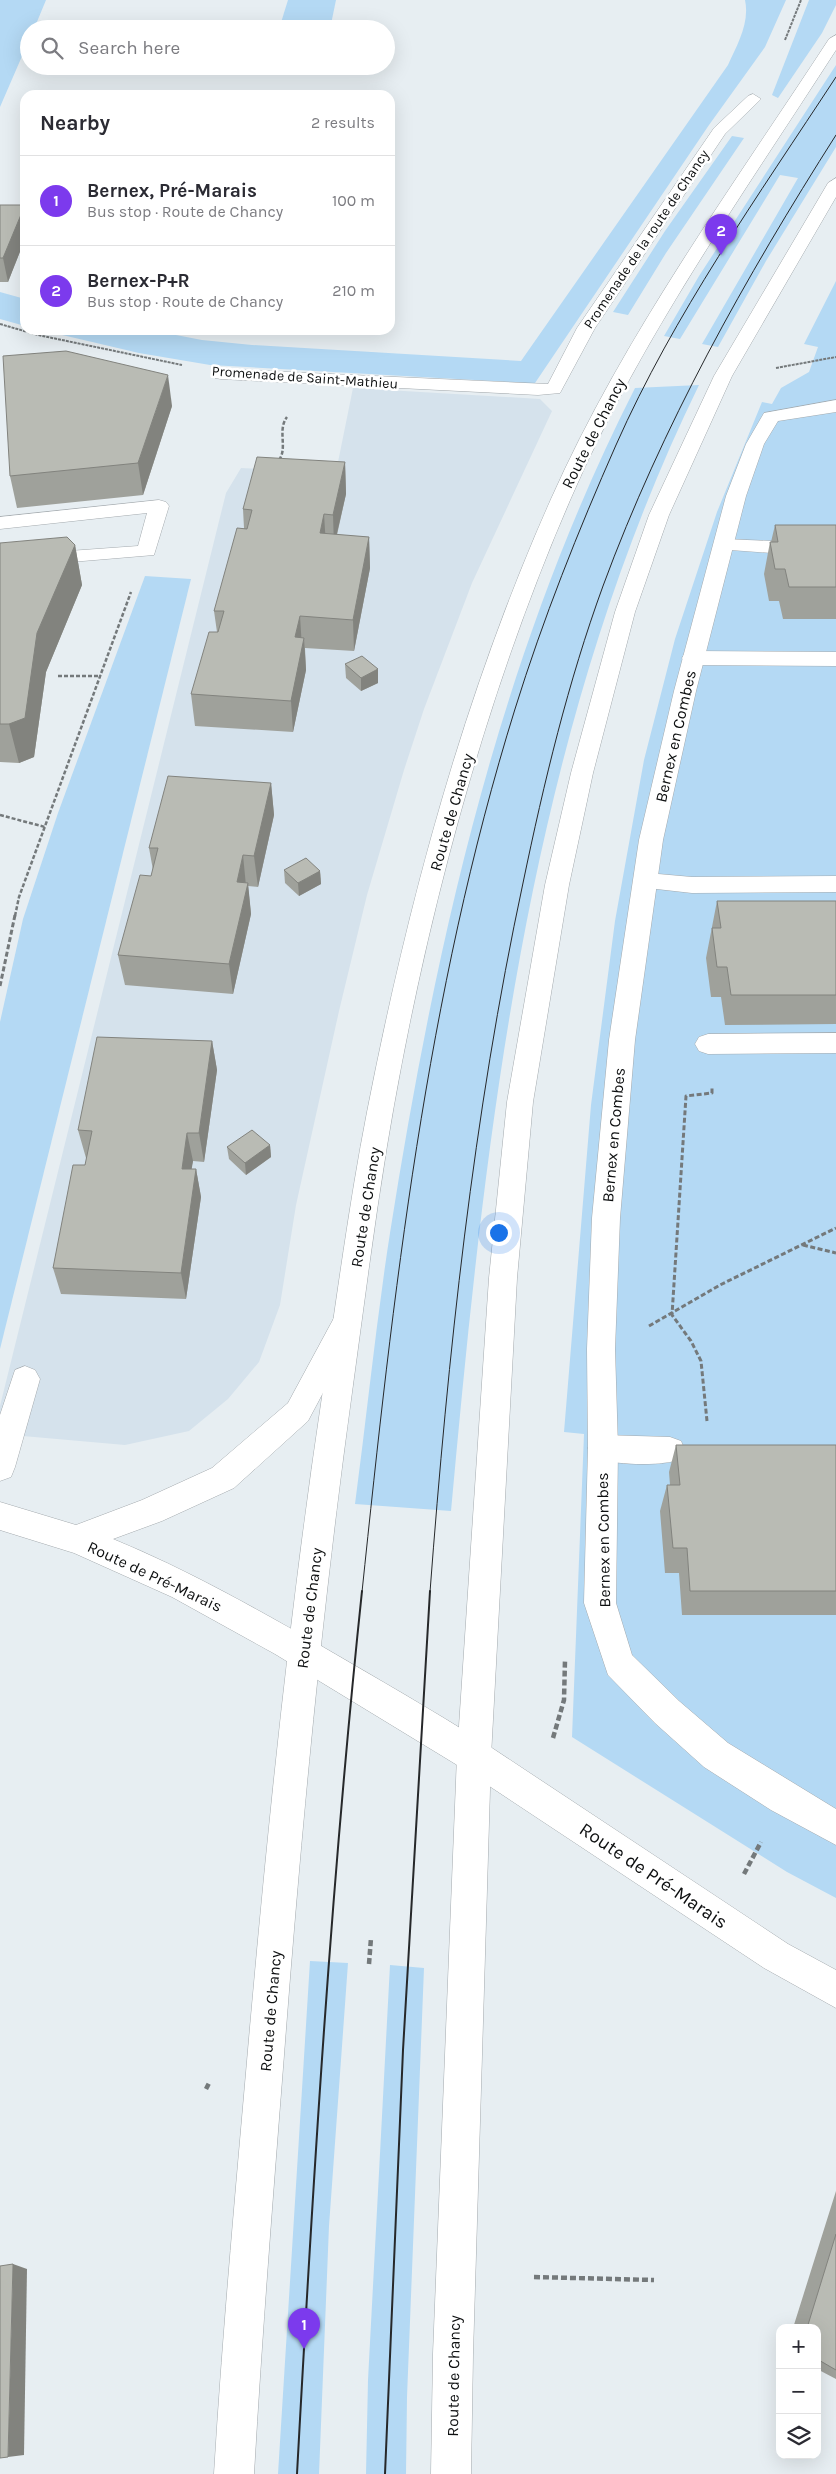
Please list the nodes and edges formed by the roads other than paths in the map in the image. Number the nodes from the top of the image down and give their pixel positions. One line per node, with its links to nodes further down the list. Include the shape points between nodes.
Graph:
1 (836, 39): 17 (main road, Route de Chancy, via 642,339 564,492 512,617 463,769 411,967 380,1115)
2 (753, 99): 5 (main road, Promenade de la route de Chancy, via 719,130 586,328)
3 (836, 183): 25 (main road, Route de Chancy, via 732,357 659,515 626,612 582,773 557,885 520,1102 503,1278)
4 (221, 374): 5 (main road, Promenade de Saint-Mathieu)
5 (554, 389)
6 (836, 406): 8 (main road, Bernex en Combes, via 771,418 755,444 736,496)
7 (0, 523): 10 (main road, via 159,506 147,551)
8 (724, 544): 9 (main road); 11 (main road, Bernex en Combes)
9 (772, 547)
10 (0, 562)
11 (693, 658): 12 (main road); 13 (main road, Bernex en Combes, via 651,840)
12 (836, 659)
13 (647, 881): 14 (main road, via 692,885); 19 (main road, Bernex en Combes, via 622,1040 606,1218 601,1350)
14 (836, 884)
15 (836, 1043): 16 (main road)
16 (708, 1044)
17 (348, 1320): 23 (main road, via 298,1412 223,1478 152,1511); 24 (main road, Route de Chancy, via 322,1489)
18 (24, 1378): 21 (main road)
19 (603, 1448): 20 (main road); 26 (main road, Bernex en Combes, via 600,1603 619,1664 716,1755)
20 (670, 1450)
21 (0, 1467)
22 (0, 1516): 23 (main road, Route de Pré-Marais)
23 (76, 1539): 24 (main road, Route de Pré-Marais, via 166,1577)
24 (303, 1653): 25 (main road, Route de Pré-Marais); 28 (main road, Route de Chancy, via 240,2362)
25 (474, 1756): 27 (main road, Route de Pré-Marais, via 776,1956); 29 (main road, Route de Chancy)
26 (836, 1828)
27 (836, 1990)
28 (234, 2474)
29 (451, 2474)

